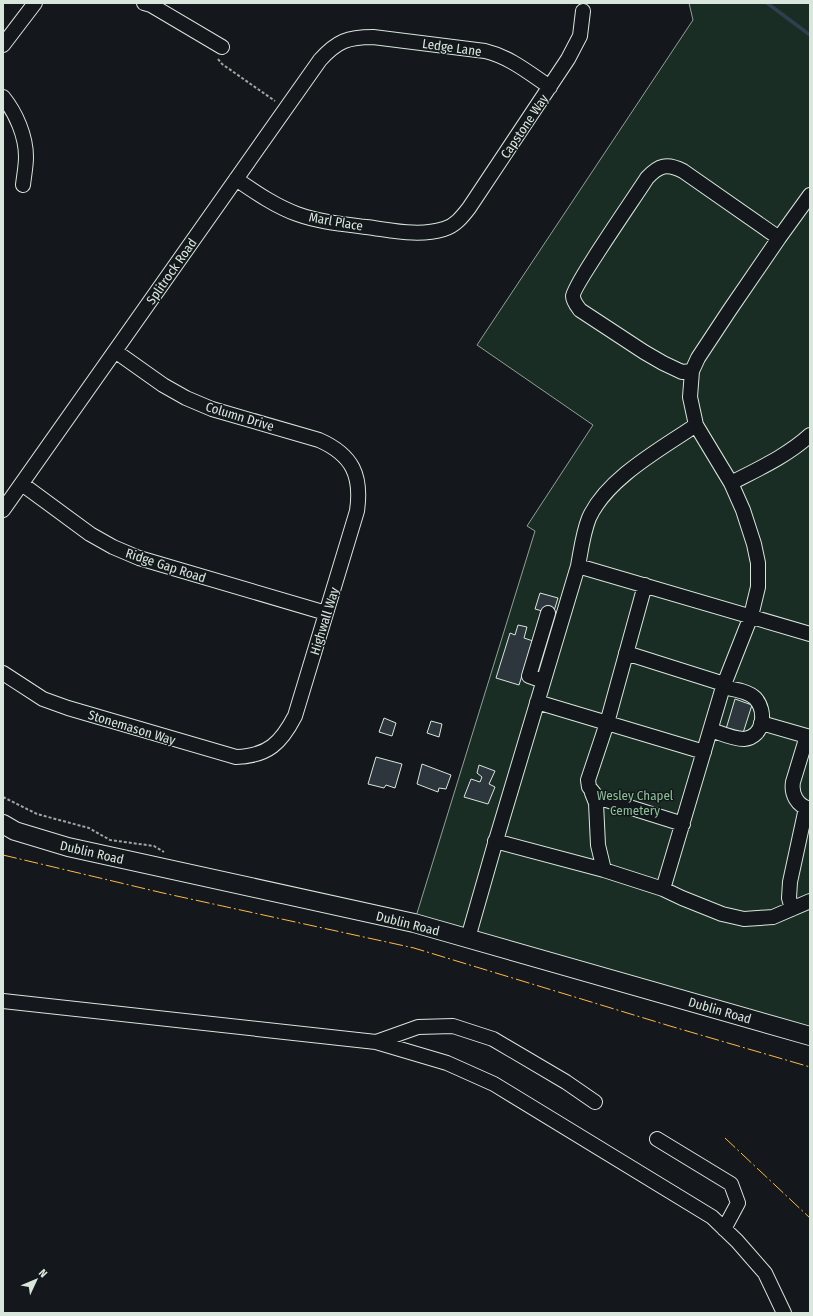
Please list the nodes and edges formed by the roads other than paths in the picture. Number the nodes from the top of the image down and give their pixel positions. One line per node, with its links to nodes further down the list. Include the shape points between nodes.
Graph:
1 (35, 3): 5 (street)
2 (144, 3): 6 (street)
3 (583, 10): 7 (street, Capstone Way, via 580,36)
4 (346, 40): 7 (street, Ledge Lane, via 359,36 373,36 485,51 509,60); 9 (street, Splitrock Road, via 331,48 320,60)
5 (3, 45)
6 (222, 48)
7 (550, 87): 12 (street, Capstone Way, via 469,208 453,225)
8 (3, 97): 10 (street, via 17,119 24,138 26,157)
9 (236, 179): 12 (street, Marl Place, via 278,205 296,214 315,219 415,233); 14 (street, Splitrock Road)
10 (23, 185)
11 (810, 195): 13 (street)
12 (444, 229)
13 (779, 238): 15 (street); 15 (street, via 683,171 666,166 653,172 648,178 575,289 573,296 580,310 650,356 682,372)
14 (115, 351): 18 (street, Column Drive, via 186,398 212,409 332,446 353,467); 20 (street, Splitrock Road)
15 (692, 371): 16 (street, via 690,397)
16 (696, 425): 19 (street); 22 (street, via 634,467 611,488 590,517)
17 (810, 434): 19 (street, via 776,459)
18 (358, 482): 24 (street, Highwall Way, via 357,511)
19 (731, 483): 25 (street, via 743,510 758,563 758,587)
20 (22, 484): 21 (street, Splitrock Road); 24 (street, Ridge Gap Road, via 90,534 139,558)
21 (3, 510)
22 (578, 566): 23 (street); 26 (street)
23 (645, 585): 25 (street); 28 (street)
24 (326, 613): 37 (street, Highwall Way, via 295,716 284,735)
25 (751, 616): 27 (street); 31 (street)
26 (559, 627): 30 (street); 30 (street, via 546,618 529,676)
27 (810, 634)
28 (626, 653): 31 (street); 33 (street)
29 (3, 673): 37 (street, Stonemason Way, via 43,699 225,754 236,757)
30 (543, 681): 32 (street)
31 (724, 685): 34 (street, via 754,697 761,706); 35 (street)
32 (537, 702): 33 (street); 43 (street)
33 (606, 723): 38 (street); 39 (street, via 588,780)
34 (761, 723): 35 (street, via 753,736 743,739); 36 (street)
35 (711, 730): 38 (street)
36 (809, 736): 40 (street, via 792,788 796,800)
37 (267, 750)
38 (704, 752): 42 (street)
39 (592, 793): 42 (street, via 597,798); 44 (street, via 596,804 598,845)
40 (808, 808): 47 (street, via 790,882 789,898)
41 (3, 824): 48 (main road, Dublin Road, via 15,831 68,847 414,923)
42 (683, 824): 45 (street)
43 (495, 841): 44 (street); 48 (street)
44 (604, 870): 45 (street)
45 (663, 889): 47 (street, via 722,914 744,919 773,917)
46 (810, 901): 47 (street)
47 (792, 909)
48 (468, 938): 50 (main road, Dublin Road)
49 (3, 1001): 51 (street)
50 (810, 1036)
51 (376, 1042): 52 (street, via 418,1027 453,1026 493,1039); 54 (street, via 447,1063 494,1084 712,1217)
52 (595, 1102)
53 (657, 1139): 54 (street, via 731,1184 738,1203)
54 (724, 1229): 55 (street, via 765,1273)
55 (784, 1313)

